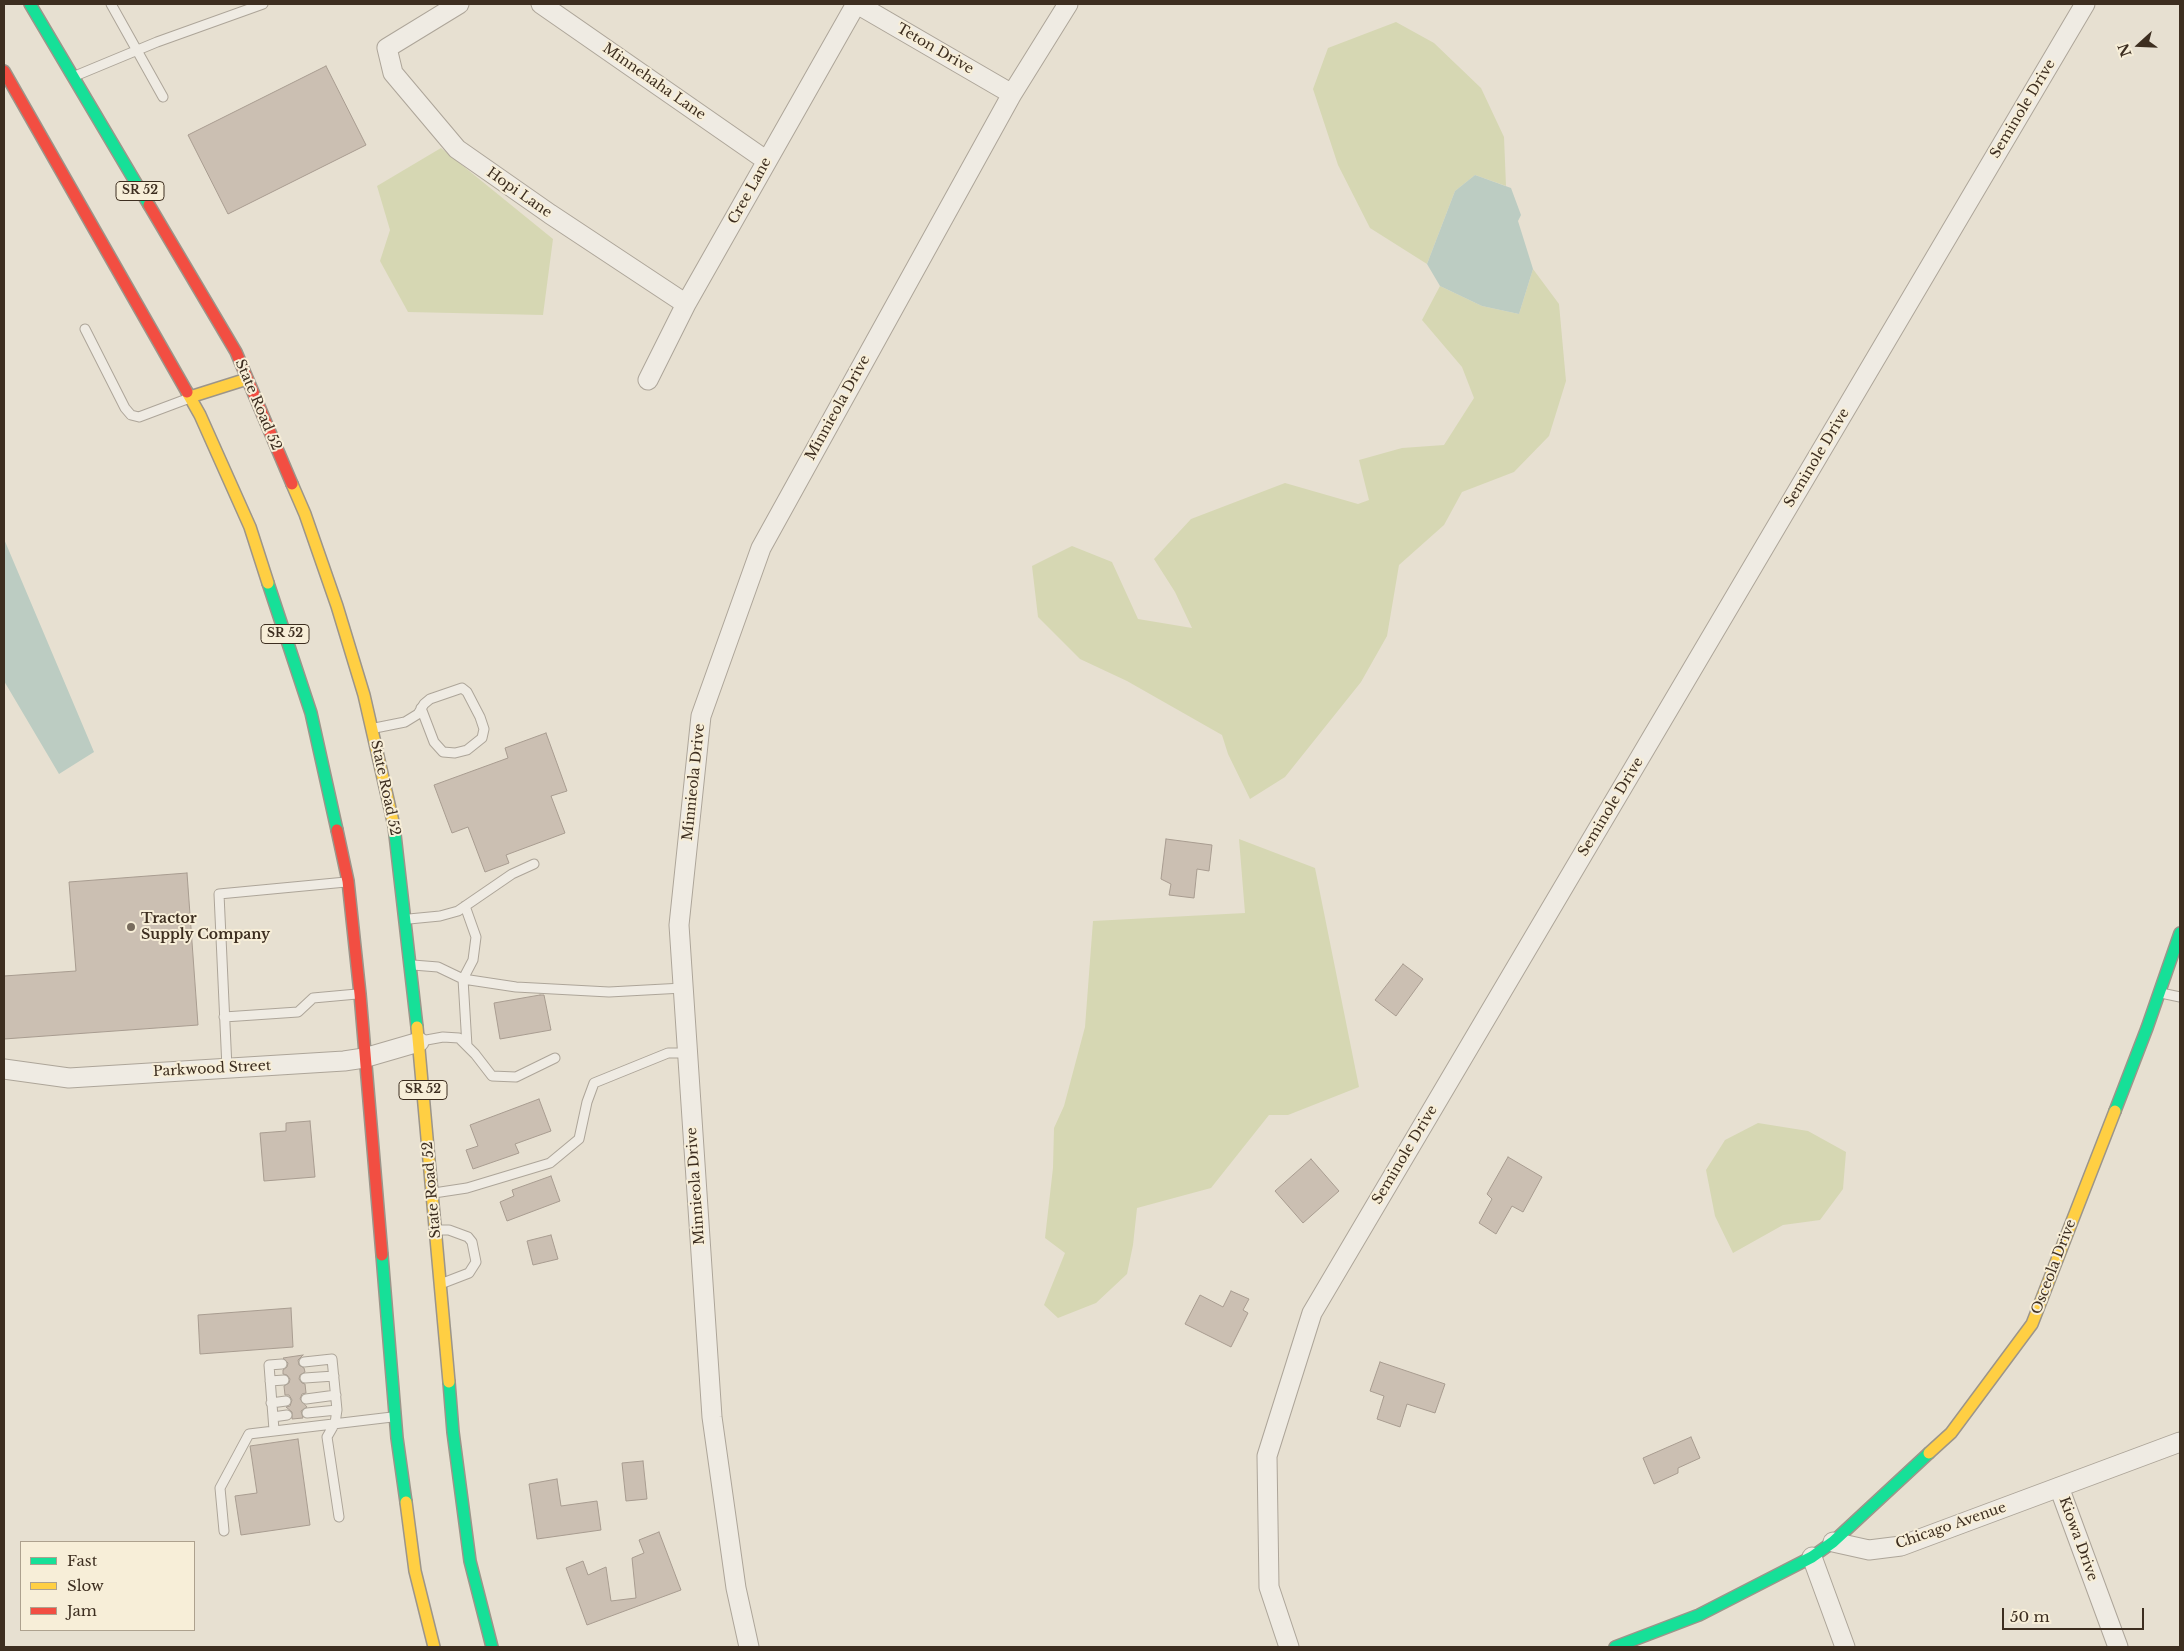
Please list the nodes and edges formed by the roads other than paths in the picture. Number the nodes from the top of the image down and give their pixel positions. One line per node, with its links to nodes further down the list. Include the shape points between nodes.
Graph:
1 (30, 4): 11 (main road, State Road 52 / SR 52)
2 (110, 4): 9 (lane)
3 (264, 4): 9 (lane)
4 (459, 4): 15 (street, Hopi Lane, via 387,48 393,73 457,149)
5 (541, 4): 14 (street, Minnehaha Lane)
6 (857, 4): 12 (street, Teton Drive); 14 (street, Cree Lane)
7 (1068, 4): 12 (street, Minnieola Drive)
8 (2085, 4): 70 (street, Seminole Drive, via 1312,1313 1267,1456 1269,1588)
9 (138, 50): 11 (lane); 13 (lane)
10 (4, 71): 19 (main road, SR 52)
11 (73, 77): 17 (main road, State Road 52 / SR 52, via 236,352)
12 (1012, 94): 29 (street, Minnieola Drive, via 761,548 701,716 678,925)
13 (163, 97)
14 (767, 161): 15 (street, Cree Lane)
15 (686, 304): 18 (street, Cree Lane)
16 (85, 329): 19 (lane, via 131,415 139,417)
17 (248, 378): 19 (main road); 21 (main road, State Road 52 / SR 52, via 305,514 337,606)
18 (648, 380)
19 (190, 397): 23 (main road, SR 52, via 250,527 308,704)
20 (422, 708): 20 (lane, via 430,699 462,688 480,717 484,729 482,738 467,750 443,752 434,742); 21 (lane, via 405,722)
21 (372, 728): 25 (main road, State Road 52 / SR 52, via 394,823)
22 (534, 864): 24 (lane, via 512,874)
23 (348, 882): 31 (main road, SR 52); 33 (lane, via 218,894)
24 (464, 906): 25 (lane, via 440,916); 28 (lane, via 476,937 473,960)
25 (405, 920): 27 (main road, State Road 52 / SR 52)
26 (2180, 933): 30 (main road, Osceola Drive)
27 (410, 965): 28 (lane, via 438,967); 34 (main road, State Road 52 / SR 52)
28 (463, 979): 29 (lane, via 516,987 609,992); 35 (lane)
29 (683, 988): 36 (street, Minnieola Drive)
30 (2159, 993): 32 (lane); 65 (main road, Osceola Drive, via 2032,1324 1951,1433)
31 (360, 994): 33 (lane, via 313,998 298,1012); 37 (main road, SR 52)
32 (2180, 997)
33 (224, 1017): 39 (lane)
34 (419, 1042): 35 (lane, via 443,1037 459,1038); 37 (street, Parkwood Street); 41 (main road, State Road 52 / SR 52)
35 (467, 1046): 38 (lane, via 492,1076 516,1077)
36 (687, 1053): 41 (lane, via 668,1053 594,1083 579,1139 550,1163 467,1188); 69 (street, Minnieola Drive, via 712,1418 736,1588)
37 (364, 1058): 39 (street, Parkwood Street); 58 (main road, SR 52)
38 (555, 1058)
39 (227, 1068): 40 (street, Parkwood Street, via 69,1078)
40 (4, 1069)
41 (433, 1193): 42 (main road, State Road 52 / SR 52)
42 (436, 1230): 43 (main road, State Road 52 / SR 52); 43 (lane, via 449,1230 468,1237 476,1262 469,1273)
43 (440, 1284): 68 (main road, State Road 52 / SR 52, via 453,1432 470,1561)
44 (304, 1362): 46 (lane, via 332,1359)
45 (282, 1364): 49 (lane, via 269,1365)
46 (334, 1376): 47 (lane); 50 (lane)
47 (305, 1378)
48 (284, 1380): 49 (lane)
49 (270, 1381): 53 (lane)
50 (336, 1395): 51 (lane); 54 (lane)
51 (306, 1399)
52 (286, 1401): 53 (lane)
53 (272, 1403): 57 (lane)
54 (337, 1410): 55 (lane); 59 (lane)
55 (307, 1413)
56 (287, 1416): 57 (lane)
57 (273, 1417): 60 (lane)
58 (395, 1417): 59 (lane); 67 (main road, SR 52, via 415,1571)
59 (335, 1423): 60 (lane); 63 (lane, via 327,1437)
60 (274, 1430): 64 (lane, via 249,1434 220,1488)
61 (2180, 1442): 62 (street, Chicago Avenue)
62 (2059, 1487): 65 (street, Chicago Avenue, via 1901,1546 1868,1550); 73 (street, Kiowa Drive)
63 (339, 1517)
64 (224, 1531)
65 (1833, 1542): 66 (main road)
66 (1812, 1557): 71 (main road, via 1699,1615); 72 (street)
67 (434, 1647)
68 (492, 1647)
69 (749, 1647)
70 (1289, 1647)
71 (1615, 1647)
72 (1845, 1647)
73 (2118, 1647)

